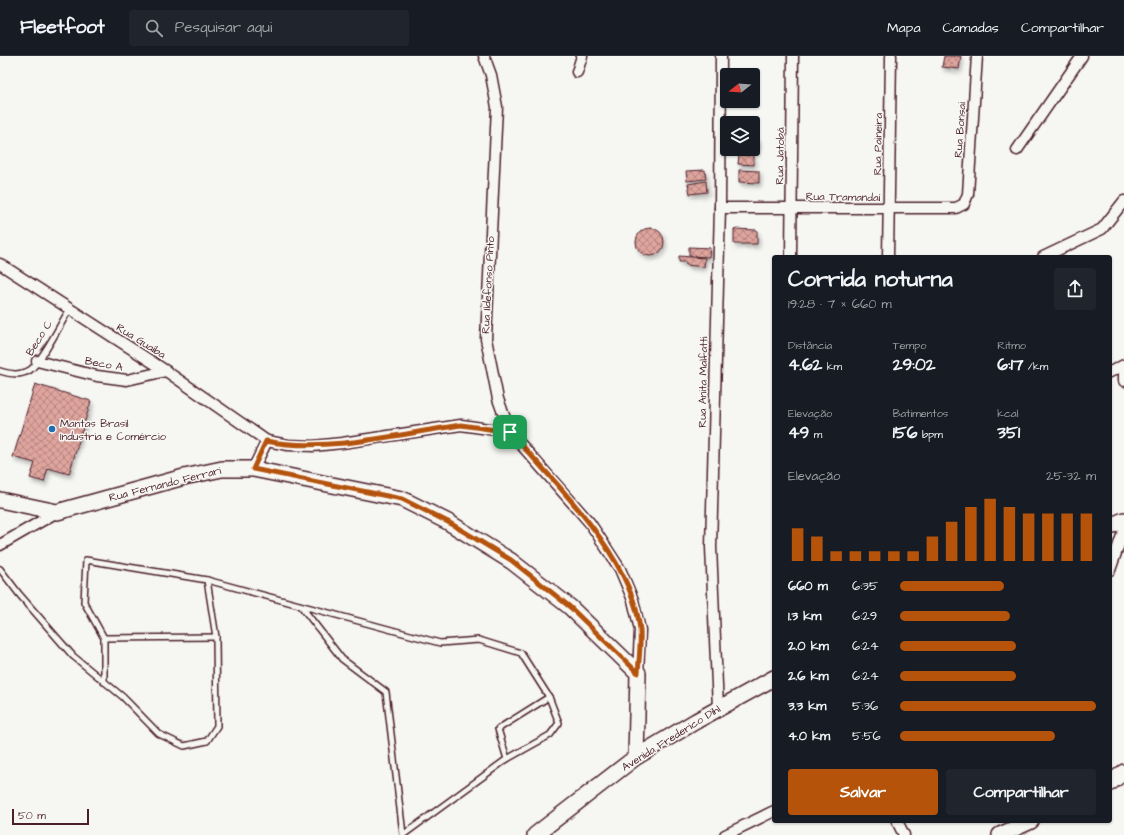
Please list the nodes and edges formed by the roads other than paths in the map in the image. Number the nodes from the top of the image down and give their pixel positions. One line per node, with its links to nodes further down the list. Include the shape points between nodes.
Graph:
1 (484, 56): 26 (street, Rua Ildefonso Pinto, via 491,75 497,107 486,339 498,399)
2 (582, 56): 8 (street)
3 (721, 56): 12 (street, Rua Anita Malfatti)
4 (793, 56): 13 (street, Rua Jatobá)
5 (891, 56): 14 (street, Rua Paineira)
6 (977, 56): 11 (street, Rua Bonsai, via 968,194)
7 (1082, 56): 9 (street)
8 (576, 72)
9 (1017, 150)
10 (1124, 201): 17 (street, via 1102,229)
11 (964, 204): 14 (street, Rua Tramandaí, via 956,208)
12 (720, 208): 13 (street, Rua Tramandaí); 45 (street, Rua Anita Malfatti, via 711,547)
13 (791, 208): 14 (street, Rua Tramandaí); 15 (street, Rua Jatobá)
14 (889, 209): 16 (street, Rua Paineira)
15 (791, 255)
16 (888, 255)
17 (1047, 255)
18 (0, 264): 19 (street, Rua Guaíba)
19 (69, 310): 20 (lane, Beco C); 23 (street, Rua Guaíba)
20 (37, 361): 22 (lane, Beco C, via 29,370 19,374); 23 (street, Beco A, via 97,376 127,380)
21 (1124, 365): 24 (street); 25 (street)
22 (0, 371)
23 (166, 371): 27 (street, Rua Guaíba)
24 (1112, 371)
25 (1124, 381)
26 (510, 432): 27 (street, Rua Guaíba, via 461,425 313,446); 41 (street, Rua Ildefonso Pinto, via 590,523 620,569 633,600 640,630)
27 (266, 441): 28 (street)
28 (253, 469): 30 (main road, Rua Fernando Ferrari, via 222,469 184,476); 41 (main road, Rua Fernando Ferrari, via 402,499 448,522 511,560 570,607)
29 (0, 500): 30 (main road)
30 (57, 512): 34 (street, Rua Fernando Ferrari)
31 (1124, 520): 32 (main road)
32 (1112, 525)
33 (1124, 530): 35 (street)
34 (0, 545)
35 (1112, 565)
36 (0, 569): 43 (lane, via 73,656)
37 (207, 580): 38 (lane); 39 (lane); 40 (lane, via 86,560 84,602)
38 (301, 605): 44 (lane, via 440,643 479,640 521,653); 53 (lane, via 342,659 386,692)
39 (216, 637): 40 (lane); 43 (lane, via 217,726 207,741 184,746 159,734)
40 (104, 638): 43 (lane)
41 (638, 673): 46 (main road, Rua Ildefonso Pinto)
42 (772, 679): 45 (main road, Avenida Frederico Dihl)
43 (104, 682)
44 (549, 697): 47 (lane, via 498,730); 47 (lane, via 559,723 550,735)
45 (718, 708): 46 (main road, Avenida Frederico Dihl)
46 (636, 757): 54 (main road, Avenida Frederico Dihl)
47 (506, 759): 53 (lane)
48 (1124, 772): 49 (main road)
49 (1112, 781)
50 (772, 812): 55 (street)
51 (898, 823): 56 (street)
52 (1027, 823): 57 (main road)
53 (403, 834)
54 (535, 835)
55 (725, 835)
56 (904, 835)
57 (1000, 835)

